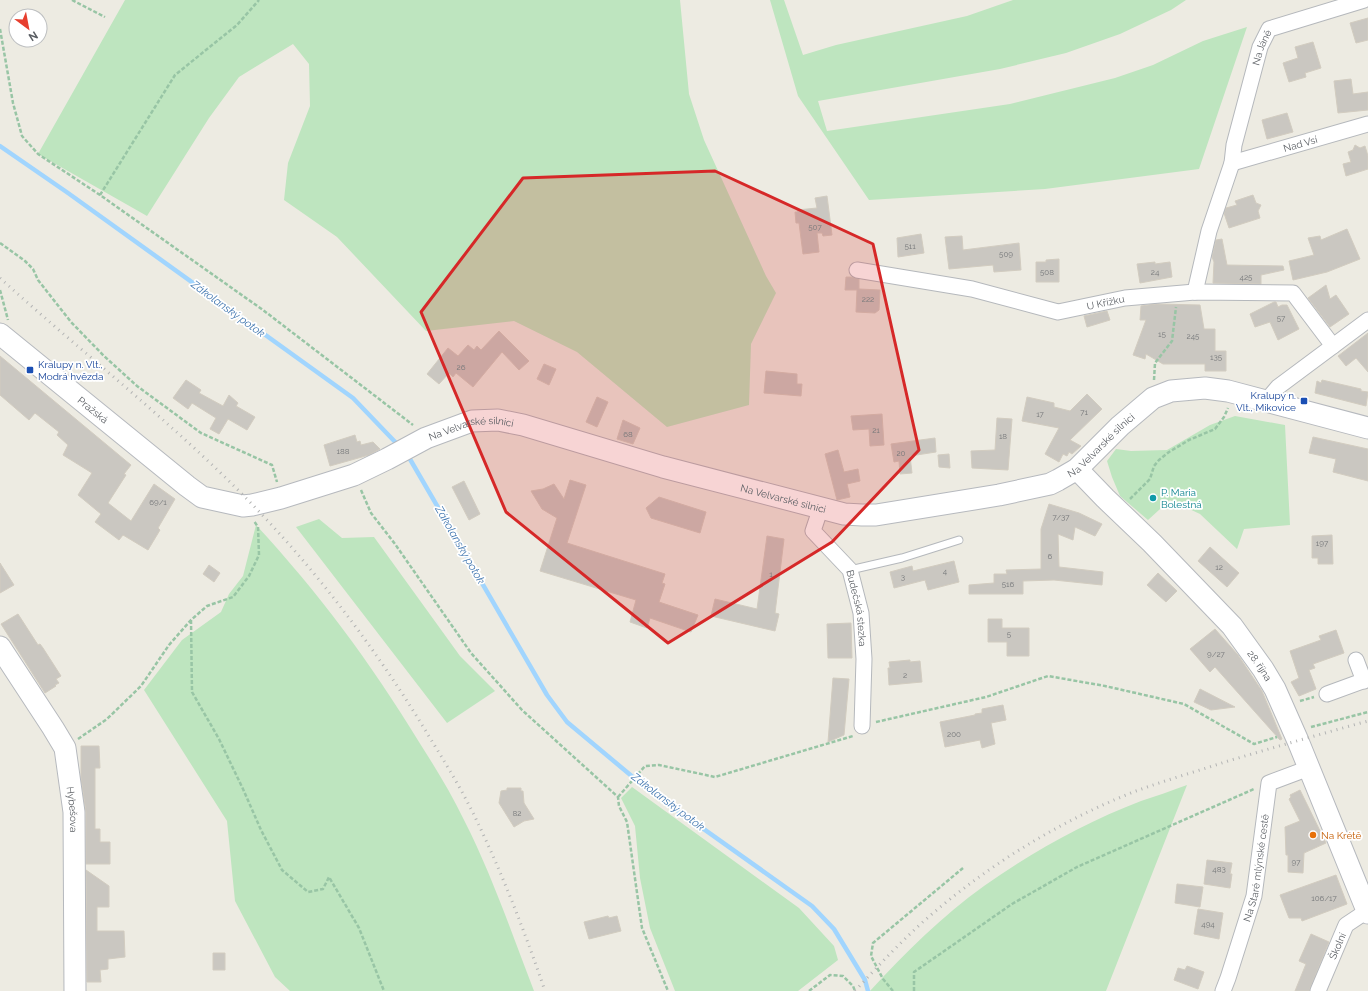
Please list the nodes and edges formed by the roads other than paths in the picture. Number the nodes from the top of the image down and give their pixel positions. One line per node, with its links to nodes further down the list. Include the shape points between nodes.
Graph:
1 (1364, 0): 3 (street, Na Jáně, via 1269,29 1260,47 1234,145)
2 (1368, 124): 3 (street, Nad Vsí)
3 (1232, 163): 5 (street, Na Jáně, via 1209,231)
4 (857, 270): 5 (street, U Křížku, via 972,289 1058,312 1125,298)
5 (1195, 292): 8 (street, U Křížku, via 1293,293)
6 (1368, 320): 8 (street)
7 (0, 334): 12 (main road, Pražská)
8 (1333, 346): 9 (street, via 1278,387)
9 (1268, 400): 10 (main road, Na Velvarské silnici); 11 (main road, Na Velvarské silnici, via 1205,388 1171,391 1153,398 1120,426)
10 (1368, 428)
11 (1077, 469): 13 (main road, Na Velvarské silnici, via 1058,480 1038,487 876,515 844,514); 21 (main road, 28. října, via 1232,626 1250,649 1299,731)
12 (187, 486): 13 (main road, Na Velvarské silnici, via 202,496 243,506 281,498 354,475 422,440 472,421 498,420 523,425 663,467)
13 (821, 507): 15 (street, Budečská stezka, via 813,532)
14 (959, 540): 15 (lane, via 902,558)
15 (850, 570): 20 (street, Budečská stezka, via 862,613)
16 (0, 647): 23 (main road, Hybešova, via 64,748 74,812)
17 (1356, 660): 18 (street)
18 (1366, 680): 19 (street)
19 (1328, 694)
20 (862, 726)
21 (1309, 768): 22 (main road, 28. října); 24 (street, Na Staré mlýnské cestě, via 1269,783 1254,896)
22 (1368, 912): 25 (street, Školní, via 1346,925)
23 (75, 991)
24 (1223, 991)
25 (1318, 991)

